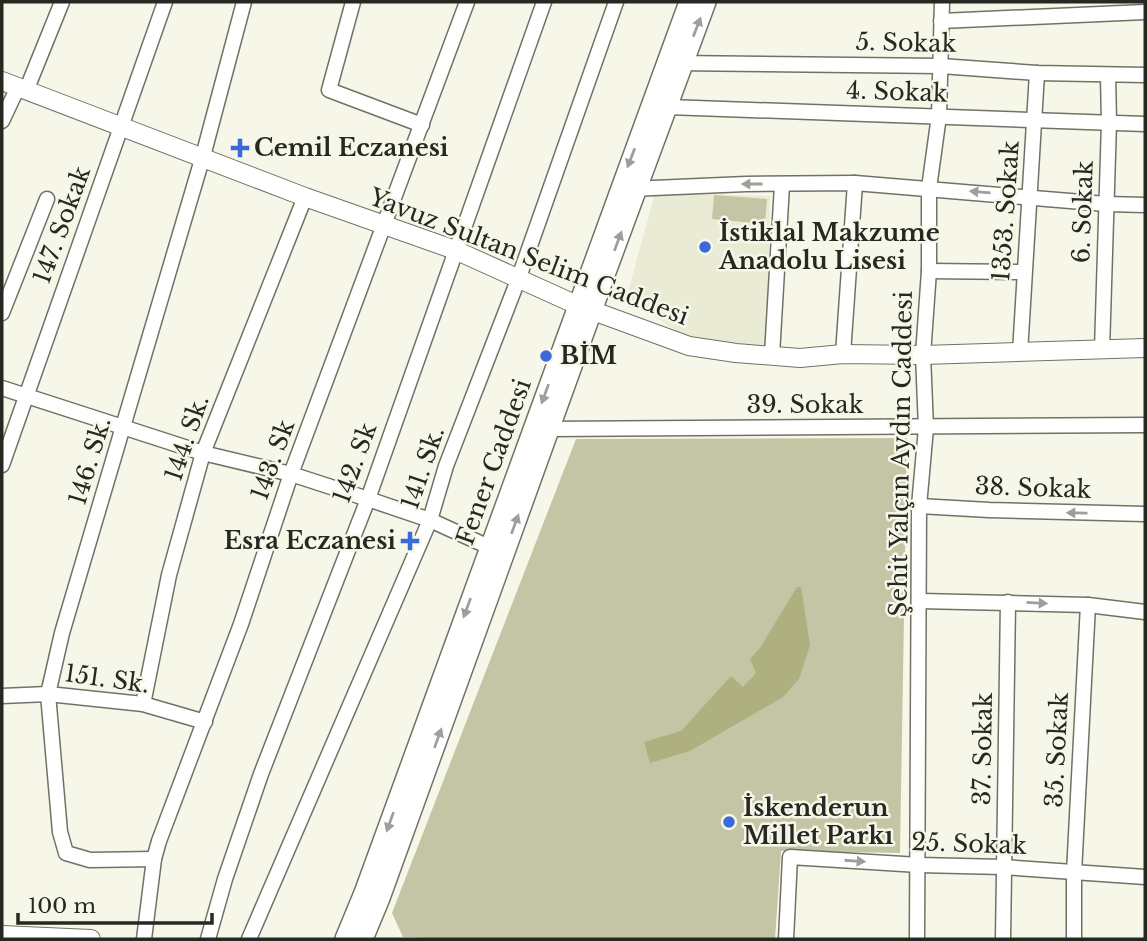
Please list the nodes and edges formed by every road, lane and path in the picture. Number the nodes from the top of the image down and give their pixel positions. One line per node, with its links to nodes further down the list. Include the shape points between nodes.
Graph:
1 (62, 2): 18 (street)
2 (165, 2): 26 (street, 147. Sokak)
3 (244, 2): 27 (street, 146. Sk.)
4 (353, 2): 25 (street, via 329,90)
5 (467, 2): 25 (street, 143. Sk)
6 (544, 2): 38 (street, 142. Sk)
7 (617, 2): 41 (street, 141. Sk.)
8 (689, 2): 13 (main road, Fener Caddesi)
9 (706, 2): 13 (main road, Fener Caddesi, one-way to 9)
10 (942, 2): 12 (street, Şehit Yalçın Aydın Caddesi)
11 (1145, 12): 12 (street)
12 (941, 21): 14 (street, Şehit Yalçın Aydın Caddesi)
13 (675, 63): 14 (street, 5. Sokak); 19 (main road, Fener Caddesi)
14 (941, 66): 15 (street, 5. Sokak); 20 (street, Şehit Yalçın Aydın Caddesi)
15 (1037, 73): 16 (street, 5. Sokak); 21 (street, 1353. Sokak)
16 (1108, 75): 17 (street, 5. Sokak); 23 (street, 6. Sokak)
17 (1145, 75)
18 (15, 86): 22 (street); 26 (street, Yavuz Sultan Selim Caddesi)
19 (658, 110): 20 (street, 4. Sokak); 31 (main road, Fener Caddesi)
20 (939, 116): 21 (street, 4. Sokak); 30 (street, Şehit Yalçın Aydın Caddesi)
21 (1035, 120): 23 (street, 4. Sokak); 33 (street, 1353. Sokak)
22 (2, 121)
23 (1109, 122): 24 (street, 4. Sokak); 35 (street, 6. Sokak)
24 (1145, 124)
25 (422, 125): 37 (street, 143. Sk)
26 (122, 127): 27 (street, Yavuz Sultan Selim Caddesi); 51 (street, 147. Sokak)
27 (203, 156): 32 (street, Yavuz Sultan Selim Caddesi); 53 (street, 146. Sk.)
28 (855, 183): 29 (street); 30 (street); 47 (street)
29 (782, 185): 31 (street, one-way to 31); 48 (street)
30 (929, 188): 33 (street, one-way to 30); 39 (street, Şehit Yalçın Aydın Caddesi)
31 (628, 189): 42 (main road, Fener Caddesi)
32 (305, 197): 37 (street, Yavuz Sultan Selim Caddesi); 56 (street, 144. Sk.)
33 (1030, 197): 35 (street); 40 (street, 1353. Sokak)
34 (47, 199): 43 (street)
35 (1106, 204): 36 (street); 45 (street, 6. Sokak)
36 (1145, 205)
37 (385, 225): 38 (street, Yavuz Sultan Selim Caddesi); 58 (street, 143. Sk)
38 (455, 250): 41 (street, Yavuz Sultan Selim Caddesi); 59 (street, 142. Sk)
39 (929, 271): 40 (street); 49 (street, Şehit Yalçın Aydın Caddesi)
40 (1023, 272): 46 (street, 1353. Sokak)
41 (518, 280): 42 (street, Yavuz Sultan Selim Caddesi); 62 (street, 141. Sk., via 446,466)
42 (584, 308): 48 (street, Yavuz Sultan Selim Caddesi, via 689,346); 55 (main road, Fener Caddesi); 63 (main road, Fener Caddesi, one-way to 63)
43 (2, 313)
44 (1145, 348): 45 (street, Yavuz Sultan Selim Caddesi)
45 (1102, 350): 46 (street, Yavuz Sultan Selim Caddesi)
46 (1020, 352): 49 (street, Yavuz Sultan Selim Caddesi)
47 (843, 354): 48 (street, Yavuz Sultan Selim Caddesi); 49 (street, Yavuz Sultan Selim Caddesi)
48 (772, 355)
49 (923, 355): 54 (street, Şehit Yalçın Aydın Caddesi)
50 (2, 388): 51 (street)
51 (25, 395): 53 (street); 57 (street, 147. Sokak)
52 (1145, 425): 54 (street, 39. Sokak)
53 (125, 427): 56 (street); 68 (street, 146. Sk.)
54 (926, 428): 55 (street, 39. Sokak); 60 (street, Şehit Yalçın Aydın Caddesi)
55 (549, 429): 83 (main road, Fener Caddesi, one-way to 55)
56 (203, 453): 58 (street); 70 (street, 144. Sk., via 169,575)
57 (2, 465)
58 (291, 474): 59 (street); 71 (street, 143. Sk)
59 (368, 499): 62 (street); 80 (street, 142. Sk, via 261,774)
60 (919, 506): 61 (street, 38. Sokak, one-way to 60); 64 (street, Şehit Yalçın Aydın Caddesi)
61 (1145, 514)
62 (430, 520): 63 (street); 81 (street, 141. Sk.)
63 (489, 547): 82 (main road, Fener Caddesi, one-way to 82)
64 (920, 601): 65 (street); 73 (street, Şehit Yalçın Aydın Caddesi)
65 (1008, 601): 66 (street, one-way to 66); 74 (street, 37. Sokak)
66 (1088, 605): 67 (street); 75 (street, 35. Sokak)
67 (1145, 612)
68 (48, 694): 69 (street, 151. Sk.); 70 (street, 151. Sk.); 72 (street, 146. Sk., via 60,832 66,853 90,860)
69 (2, 696)
70 (143, 704): 71 (street, 151. Sk.)
71 (205, 722): 72 (street, 143. Sk)
72 (154, 859): 79 (street, 143. Sk)
73 (919, 865): 74 (street, 25. Sokak); 84 (street, 25. Sokak, one-way to 73, via 790,857); 85 (street, Şehit Yalçın Aydın Caddesi)
74 (1003, 867): 75 (street, 25. Sokak); 86 (street, 37. Sokak)
75 (1074, 873): 76 (street, 25. Sokak); 87 (street, 35. Sokak)
76 (1145, 877)
77 (2, 935): 78 (street)
78 (92, 939)
79 (144, 939)
80 (208, 939)
81 (249, 939)
82 (345, 939)
83 (363, 939)
84 (786, 939)
85 (917, 939)
86 (1003, 939)
87 (1074, 939)

